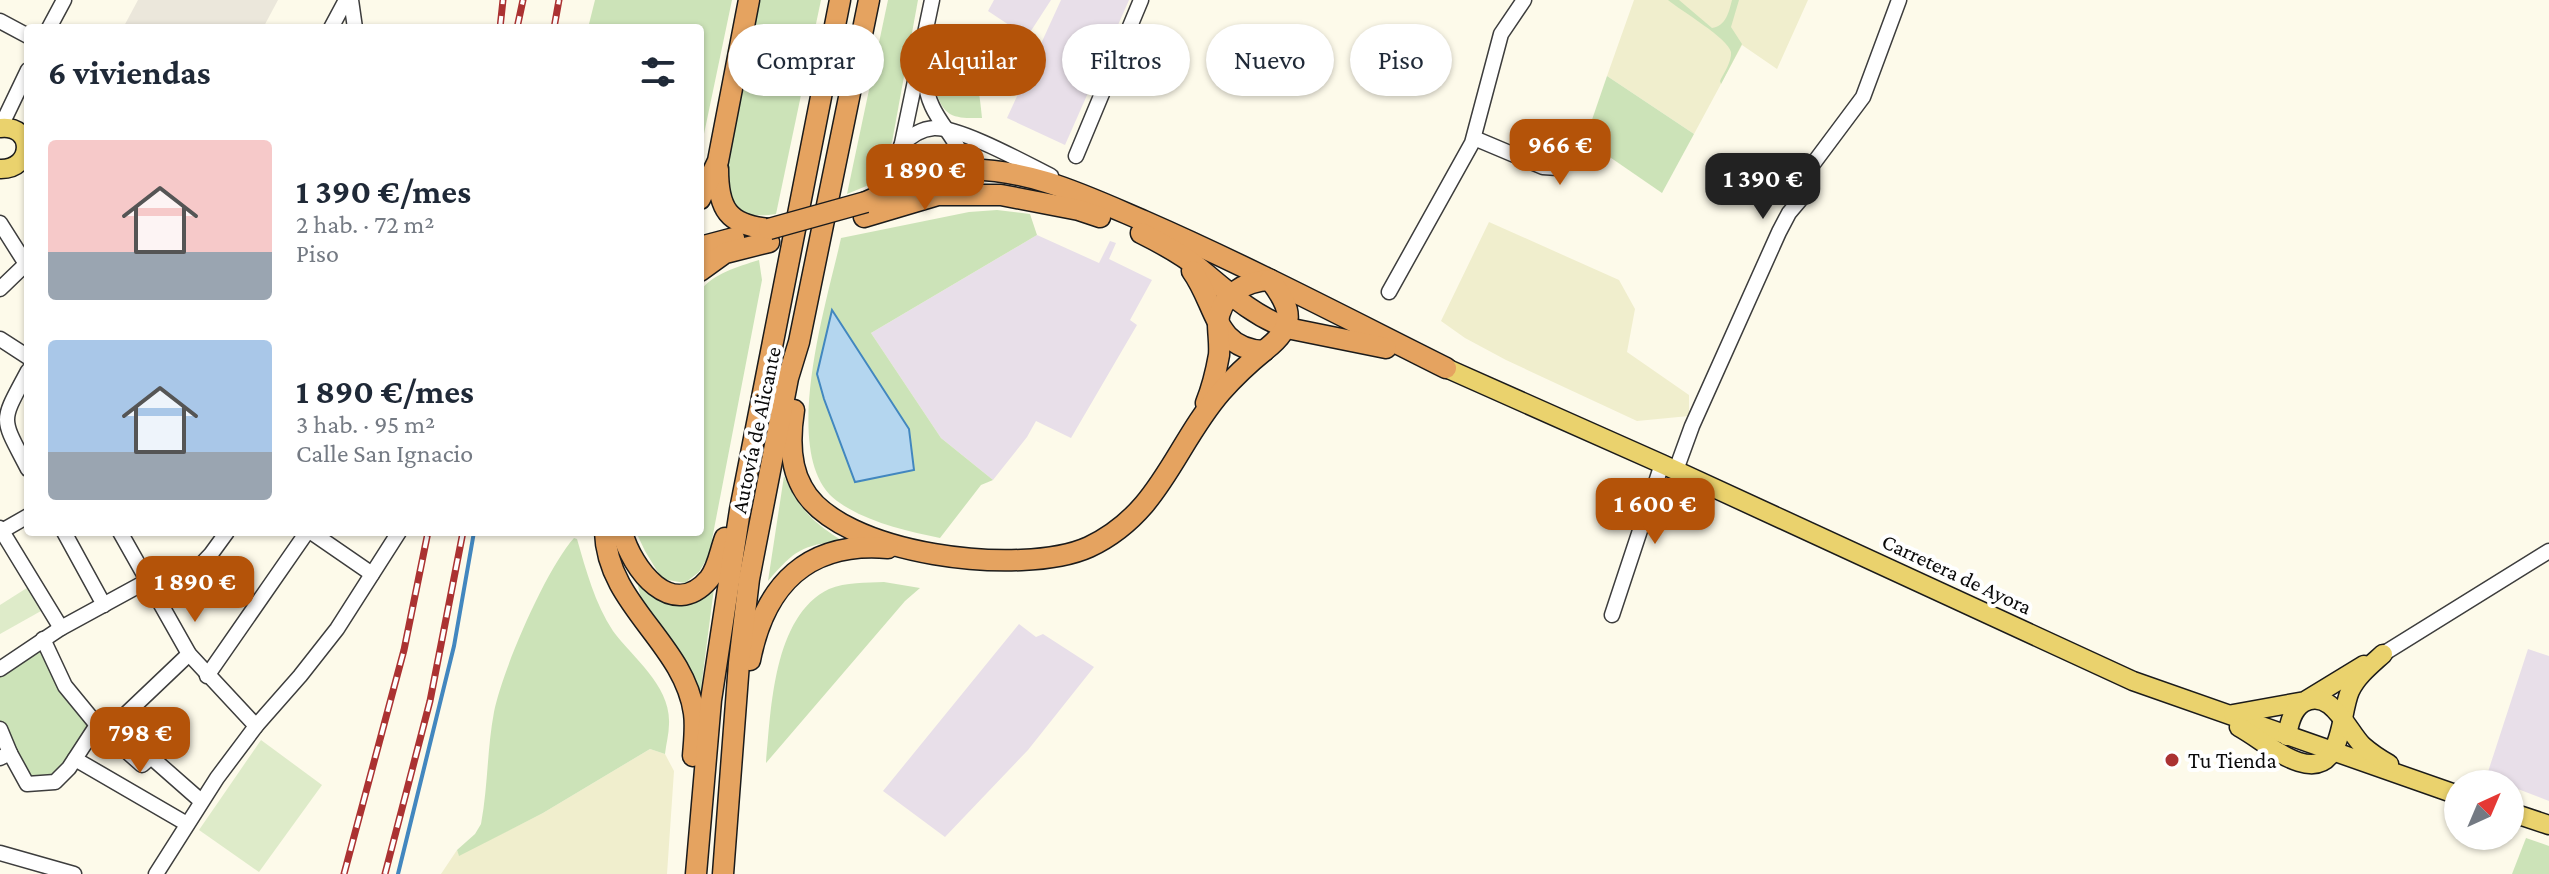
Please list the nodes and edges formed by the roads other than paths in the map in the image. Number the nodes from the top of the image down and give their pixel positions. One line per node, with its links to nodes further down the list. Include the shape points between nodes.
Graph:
1 (64, 0): 11 (street)
2 (348, 0): 12 (street); 13 (street)
3 (749, 0): 27 (highway)
4 (840, 0): 60 (highway, Autovía de Alicante)
5 (869, 0): 51 (highway, Autovía de Alicante)
6 (932, 0): 14 (street)
7 (1141, 0): 26 (street)
8 (1524, 0): 22 (street, via 1501,34)
9 (1899, 0): 59 (street, via 1863,97 1807,172 1800,200 1779,232 1688,445)
10 (0, 21): 15 (street)
11 (51, 24)
12 (333, 24)
13 (354, 24)
14 (928, 24)
15 (24, 34)
16 (24, 78): 19 (street)
17 (912, 96): 24 (street)
18 (928, 96): 20 (street)
19 (2, 128): 23 (main road, via 16,130)
20 (949, 130): 24 (street, via 924,130 909,138); 28 (street, via 961,151); 34 (street)
21 (1567, 133): 22 (street, via 1581,143 1558,168 1543,167)
22 (1474, 138): 45 (street)
23 (24, 141)
24 (900, 153): 30 (street); 32 (street)
25 (24, 154): 29 (main road)
26 (1076, 156)
27 (718, 161): 31 (highway); 37 (highway, via 723,206 734,219)
28 (961, 170): 30 (highway); 33 (street); 34 (highway, via 1016,173)
29 (13, 171)
30 (909, 183): 32 (highway); 33 (street)
31 (704, 191)
32 (888, 192): 35 (highway)
33 (938, 195): 35 (highway); 39 (highway, via 1001,195 1079,210)
34 (1108, 206): 43 (highway)
35 (865, 209): 37 (highway, bridge)
36 (0, 223): 40 (street)
37 (769, 236): 38 (highway); 42 (highway, via 725,253)
38 (704, 246)
39 (1176, 252): 46 (highway); 47 (highway, via 1201,283)
40 (24, 262)
41 (24, 267): 44 (street)
42 (704, 268)
43 (1270, 280): 46 (highway, via 1248,283); 48 (highway, via 1287,307); 55 (highway)
44 (0, 289)
45 (1389, 292)
46 (1231, 295): 47 (highway); 48 (highway, via 1256,315)
47 (1218, 323): 52 (highway, via 1239,346); 57 (highway, via 1217,367)
48 (1287, 328): 49 (highway); 52 (highway)
49 (1331, 335): 54 (highway); 55 (highway)
50 (0, 339): 53 (street)
51 (799, 342): 72 (highway, via 791,440 802,488 843,526); 85 (highway, Autovía de Alicante, via 749,579)
52 (1264, 351): 54 (highway)
53 (24, 354)
54 (1248, 365): 57 (highway)
55 (1446, 368): 59 (main road, Carretera de Ayora)
56 (24, 377): 58 (street, via 3,408 3,425)
57 (1200, 422): 72 (highway, via 1146,504 1090,546 1042,560 1004,562)
58 (24, 462)
59 (1669, 467): 77 (street); 86 (main road, Carretera de Ayora, via 2129,680)
60 (740, 510): 70 (highway, via 711,577 695,591 680,595 658,589 648,579); 99 (highway, Autovía de Alicante, via 711,700)
61 (24, 518): 62 (street)
62 (1, 529): 78 (street)
63 (66, 536): 75 (street)
64 (122, 536): 74 (street)
65 (224, 536): 76 (street)
66 (306, 536): 83 (street)
67 (315, 536): 73 (street)
68 (396, 536): 73 (street)
69 (605, 536): 99 (highway, via 617,582 668,654 694,711 692,785)
70 (624, 536)
71 (2549, 551): 81 (street)
72 (925, 552): 85 (highway, via 867,546 804,564 766,607)
73 (372, 574): 89 (street, via 337,629)
74 (149, 580): 75 (street); 76 (street)
75 (104, 605): 78 (street)
76 (163, 605): 80 (street)
77 (1612, 615)
78 (61, 628): 79 (street)
79 (43, 639): 82 (street); 91 (street, via 65,686)
80 (189, 654): 83 (street); 91 (street)
81 (2383, 654): 84 (main road); 88 (main road, via 2355,683)
82 (0, 669)
83 (207, 676): 89 (street)
84 (2305, 701): 87 (main road); 88 (main road, via 2323,702); 92 (main road, via 2295,711)
85 (737, 702): 107 (highway, Autovía de Alicante)
86 (2198, 705): 87 (main road, Carretera de Ayora); 93 (main road, via 2297,762 2316,763)
87 (2225, 715): 92 (main road, Carretera de Ayora)
88 (2343, 718): 93 (main road); 96 (main road, via 2365,747)
89 (256, 726): 98 (street)
90 (0, 729): 94 (street)
91 (101, 729): 95 (street); 98 (street, via 142,765 151,757)
92 (2287, 736): 93 (main road, Carretera de Ayora)
93 (2333, 751): 96 (main road, Carretera de Ayora)
94 (5, 756): 95 (street, via 27,784 55,782)
95 (75, 759): 101 (street)
96 (2415, 780): 97 (main road, Carretera de Ayora)
97 (2444, 790)
98 (201, 801): 101 (street)
99 (701, 812): 106 (highway, Autovía de Alicante)
100 (2524, 817): 102 (main road)
101 (187, 824): 105 (street)
102 (2549, 825)
103 (0, 853): 104 (street)
104 (74, 874)
105 (156, 874)
106 (696, 874)
107 (723, 874)

